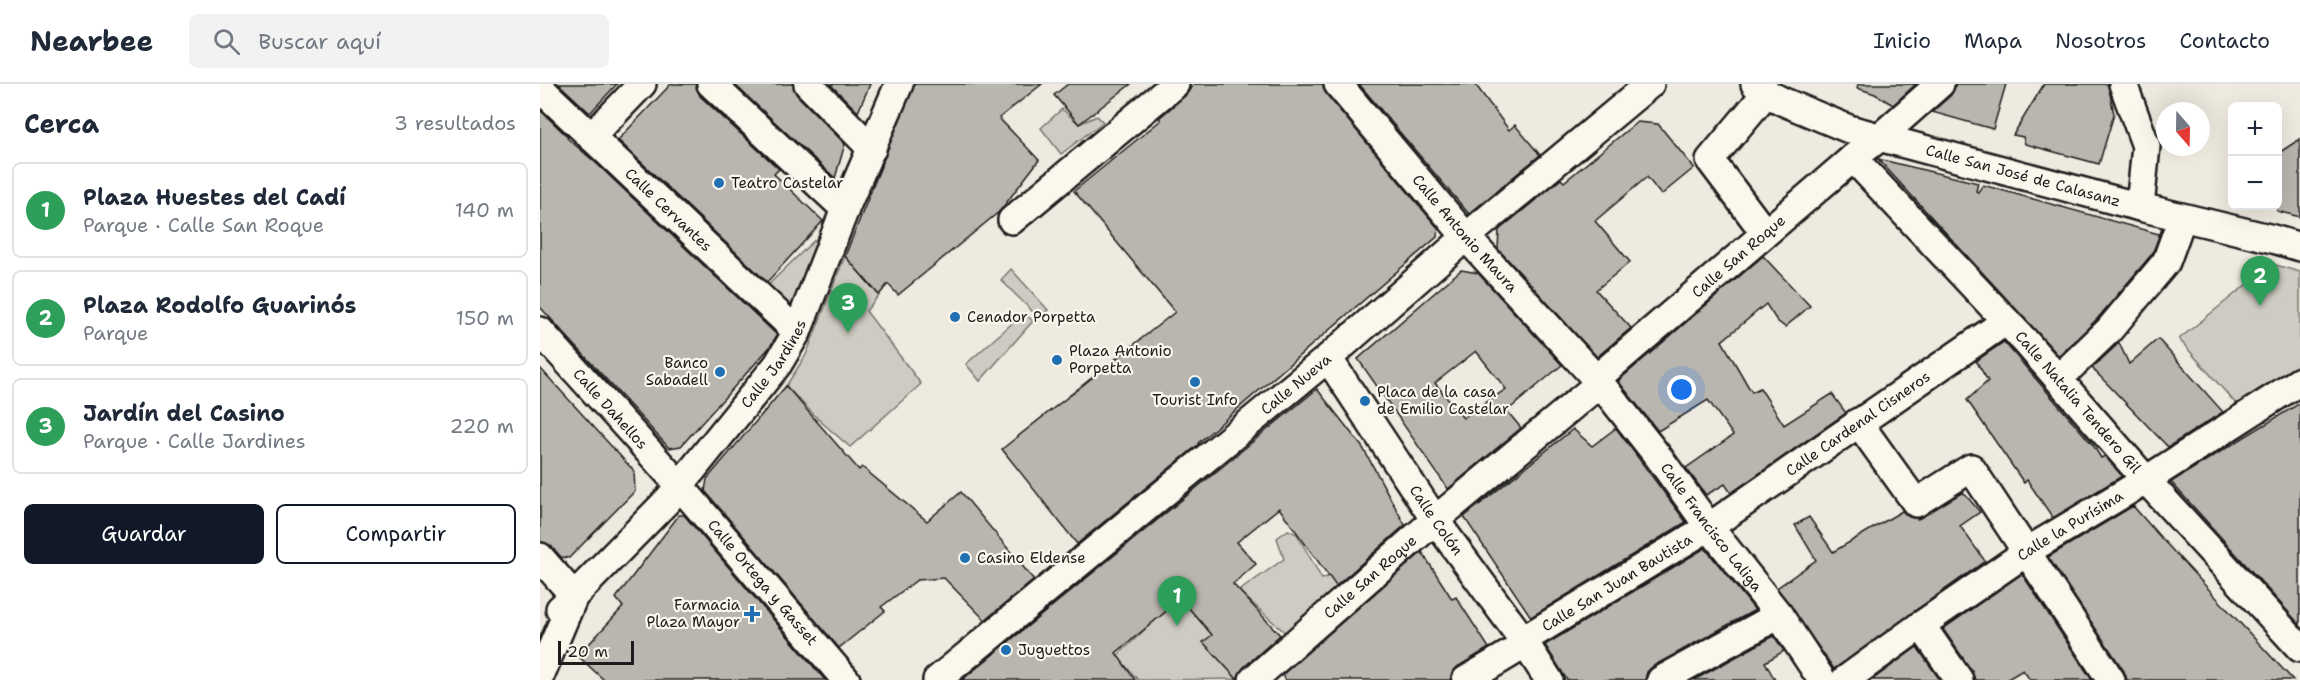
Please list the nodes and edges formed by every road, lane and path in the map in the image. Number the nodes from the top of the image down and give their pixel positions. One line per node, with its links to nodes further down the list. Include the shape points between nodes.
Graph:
1 (642, 84): 12 (street)
2 (711, 84): 17 (street)
3 (808, 84): 14 (street)
4 (899, 84): 14 (street, Calle Jardines)
5 (1175, 84): 19 (street)
6 (1338, 84): 22 (street, Calle Antonio Maura)
7 (1650, 84): 22 (street, Calle Nueva)
8 (1940, 84): 13 (street)
9 (2123, 84): 16 (street, via 2146,146)
10 (540, 88): 12 (street, Calle Cervantes)
11 (1761, 89): 13 (street, Calle San José de Calasanz, via 1849,129); 21 (street, via 1710,160)
12 (591, 137): 27 (street, Calle Cervantes)
13 (1880, 137): 15 (street, Calle San Roque); 16 (street, Calle San José de Calasanz)
14 (872, 149): 17 (street, Calle Jardines)
15 (1853, 158): 21 (street, Calle San Roque); 25 (street, Calle Natalia Tendero Gil)
16 (2140, 207): 18 (street, Calle San José de Calasanz)
17 (845, 209): 27 (street, Calle Jardines)
18 (2182, 218): 23 (street, Calle San José de Calasanz); 29 (street, via 2166,262 2109,330)
19 (1012, 220)
20 (2300, 226): 23 (street)
21 (1765, 233): 30 (street, Calle San Roque)
22 (1466, 237): 28 (street, Calle Nueva); 30 (street, Calle Antonio Maura)
23 (2274, 239): 24 (street, Calle San José de Calasanz)
24 (2300, 247)
25 (2006, 321): 29 (street, Calle Natalia Tendero Gil); 32 (street, Calle Cardenal Cisneros)
26 (540, 331): 34 (street, Calle Dahellos)
27 (797, 332): 34 (street, Calle Jardines, via 778,364)
28 (1328, 358): 35 (street, Calle Colón); 48 (street, Calle Nueva)
29 (2059, 378): 33 (street, Calle Natalia Tendero Gil)
30 (1598, 381): 35 (street, Calle San Roque); 36 (street, Calle Francisco Laliga)
31 (2300, 381): 33 (street, Calle la Purísima)
32 (1858, 422): 36 (street, Calle Cardenal Cisneros); 37 (street, via 1916,503 1971,468)
33 (2146, 480): 37 (street, Calle la Purísima); 44 (street, Calle Natalia Tendero Gil)
34 (680, 486): 39 (street, Calle Jardines); 47 (street, Calle Ortega y Gasset)
35 (1435, 520): 43 (street, Calle Colón); 46 (street, Calle San Roque)
36 (1709, 527): 40 (street, Calle Francisco Laliga); 43 (street, Calle San Juan Bautista)
37 (2028, 552): 41 (street, Calle la Purísima); 55 (street)
38 (540, 557): 39 (street)
39 (574, 596): 42 (street, Calle Jardines); 45 (street, Calle Jardines)
40 (1779, 615): 51 (street); 52 (street, Calle Francisco Laliga)
41 (1921, 625): 53 (street, Calle la Purísima); 54 (street)
42 (540, 629)
43 (1525, 642): 49 (street, Calle San Juan Bautista); 50 (street, Calle Colón)
44 (2300, 648)
45 (540, 676)
46 (1262, 677)
47 (846, 680)
48 (937, 680)
49 (1466, 680)
50 (1549, 680)
51 (1661, 680)
52 (1822, 680)
53 (1845, 680)
54 (1959, 680)
55 (2111, 680)

